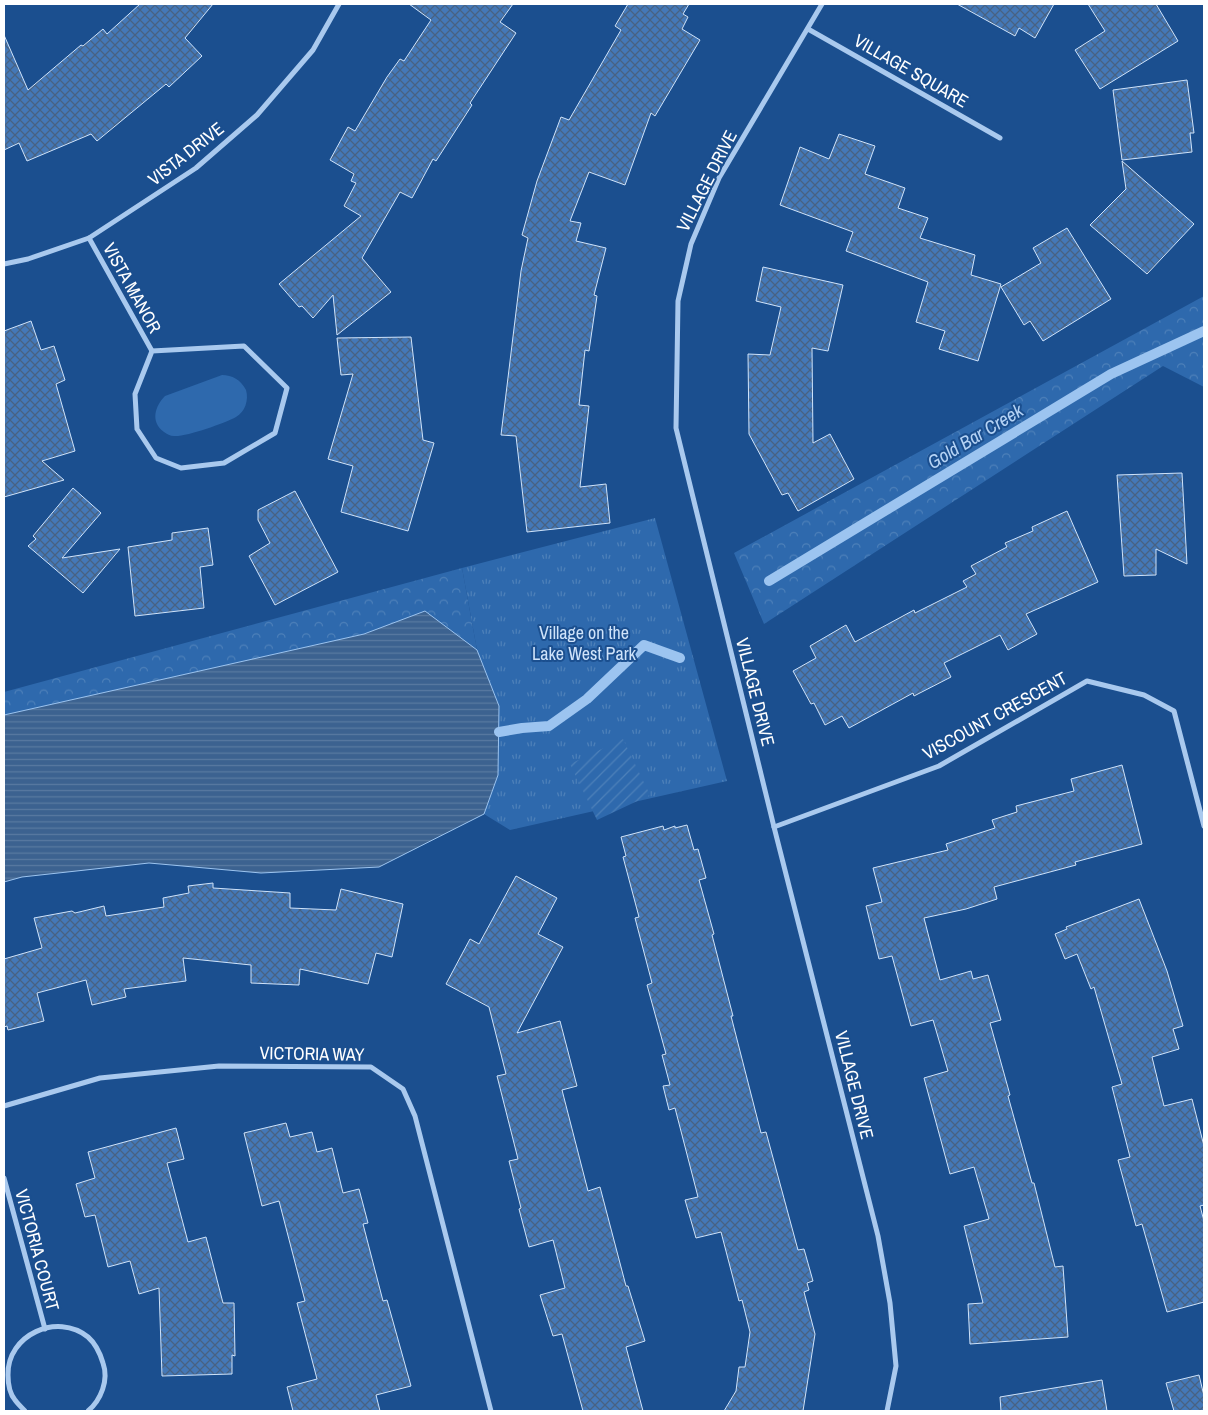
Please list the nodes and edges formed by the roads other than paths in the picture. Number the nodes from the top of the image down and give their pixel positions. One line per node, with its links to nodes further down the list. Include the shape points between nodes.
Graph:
1 (339, 4): 5 (street, VISTA DRIVE, via 313,50 257,115 196,168)
2 (822, 4): 3 (street, VILLAGE DRIVE)
3 (808, 29): 4 (street, VILLAGE SQUARE); 9 (street, VILLAGE DRIVE, via 720,178 690,244 678,301 676,428)
4 (1000, 138)
5 (89, 238): 6 (street, VISTA DRIVE); 7 (street, VISTA MANOR)
6 (4, 264)
7 (152, 351): 7 (street, VISTA MANOR, via 135,394 137,429 156,458 181,468 224,463 275,432 287,388 244,346)
8 (1204, 826): 9 (street, VISCOUNT CRESCENT, via 1174,711 1144,695 1088,680 939,766)
9 (774, 828): 16 (street, VILLAGE DRIVE, via 878,1236 890,1303 896,1366)
10 (4, 1106): 15 (street, VICTORIA WAY, via 100,1078 219,1066 371,1067 403,1089 415,1116)
11 (4, 1178): 12 (street, VICTORIA COURT)
12 (45, 1328): 13 (street, VICTORIA COURT, via 22,1340 12,1353 8,1370 8,1384 14,1399); 14 (street, VICTORIA COURT, via 73,1329 99,1350 105,1367 104,1384 100,1397)
13 (26, 1411)
14 (88, 1411)
15 (491, 1411)
16 (887, 1411)

